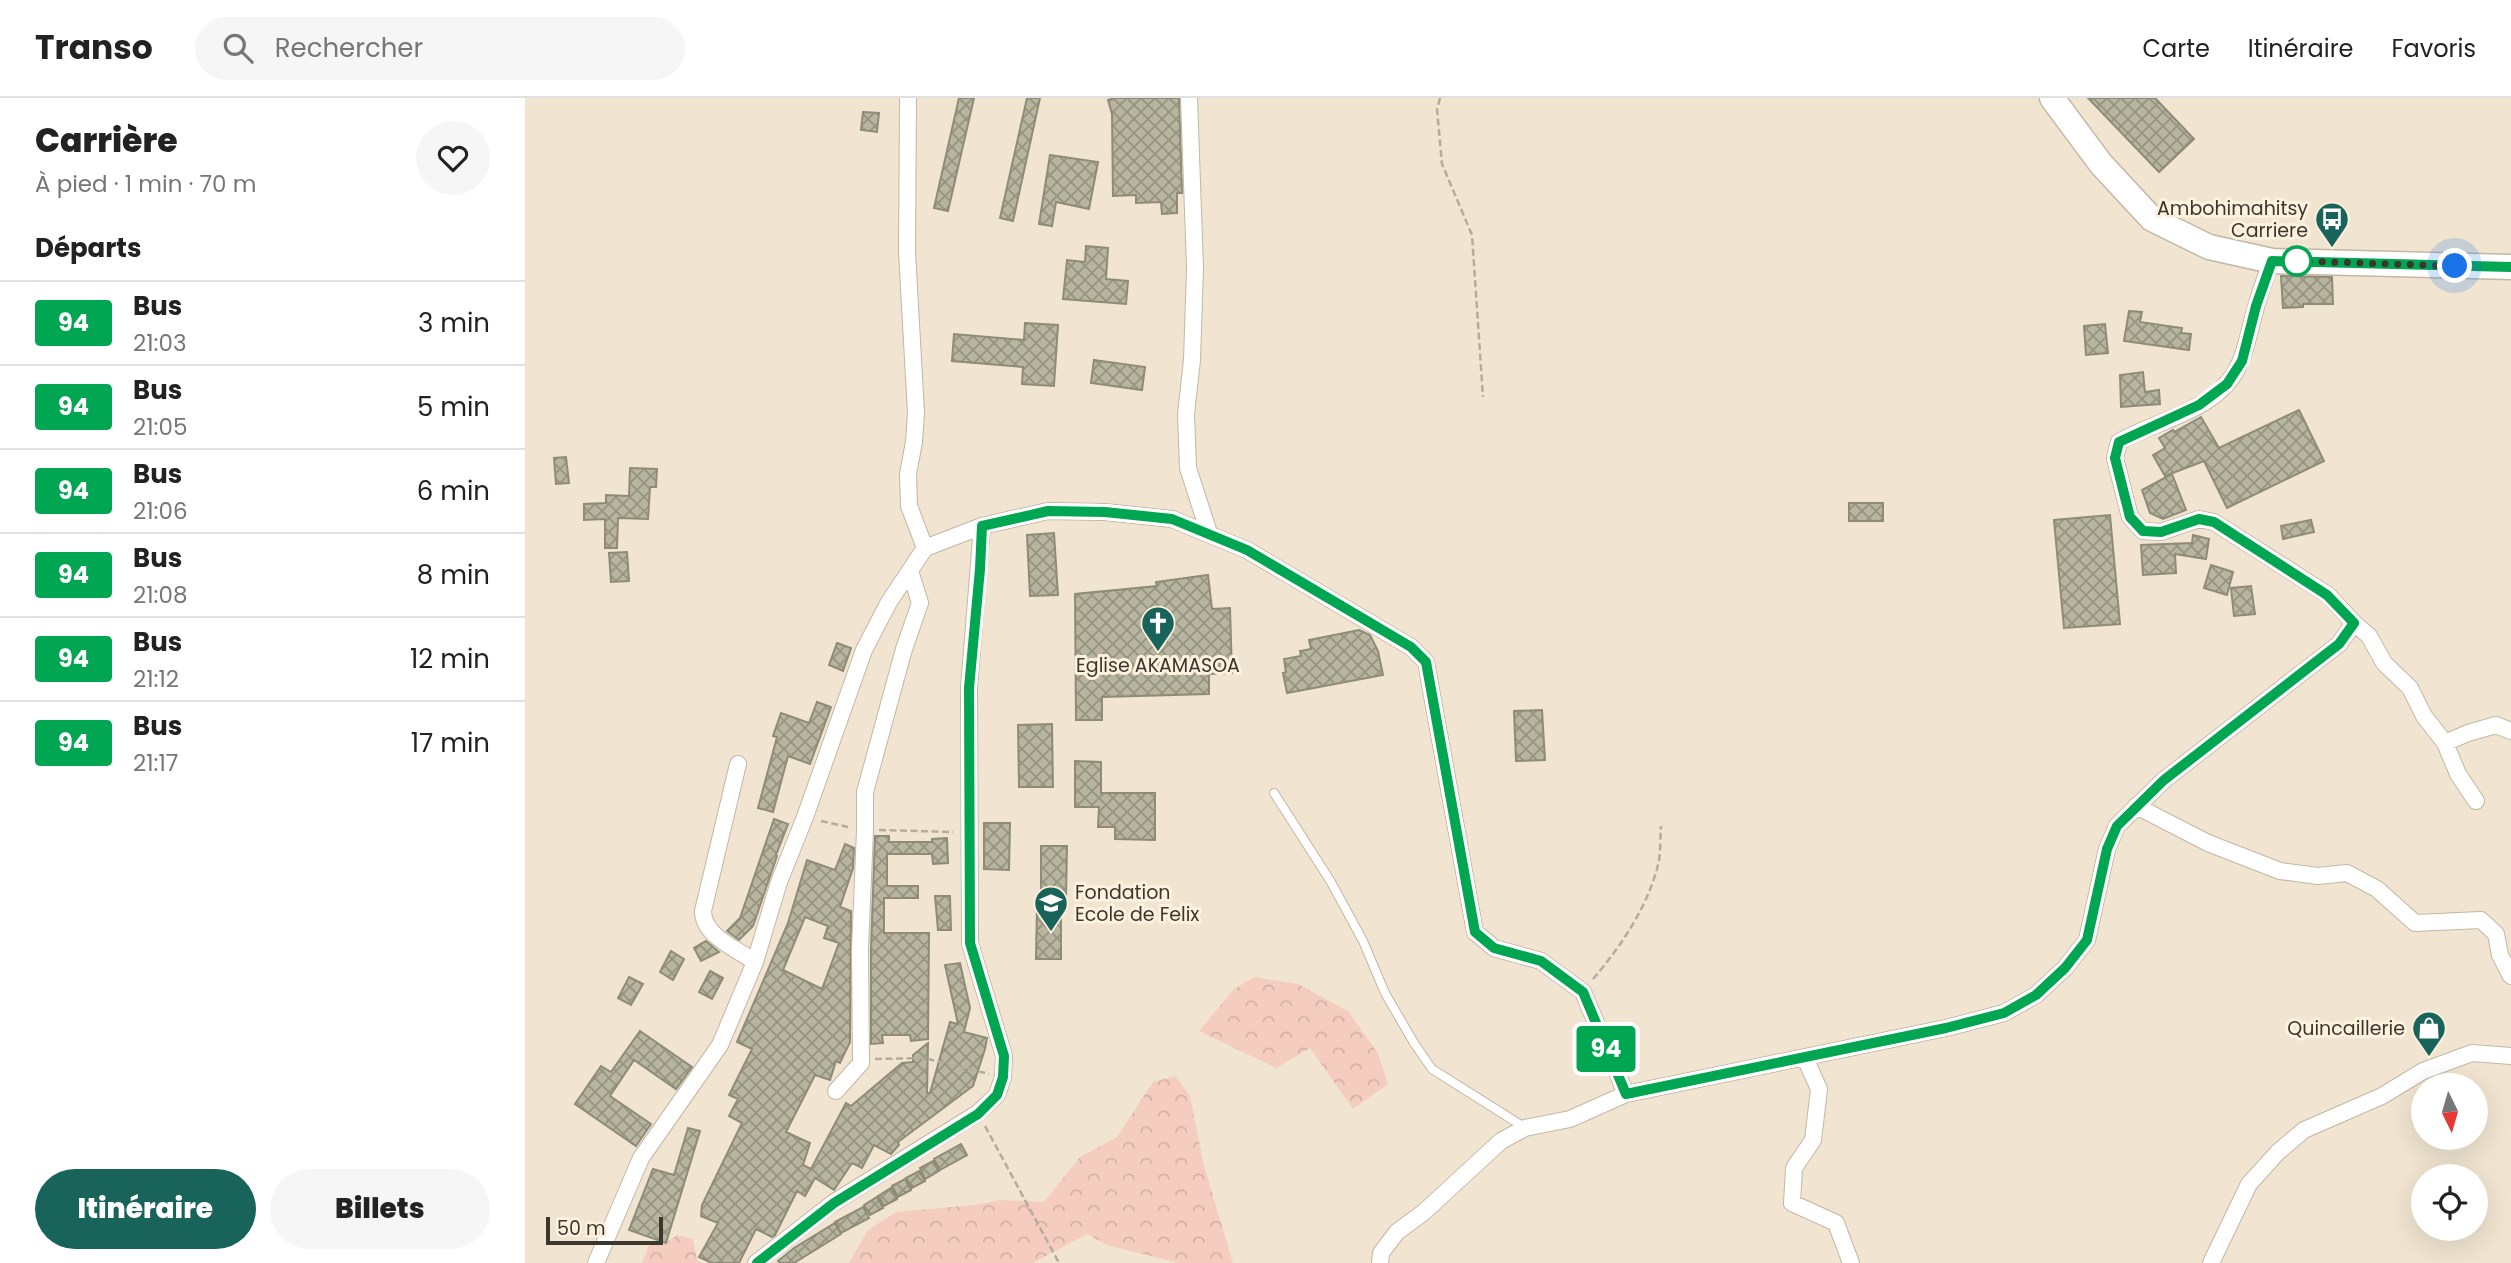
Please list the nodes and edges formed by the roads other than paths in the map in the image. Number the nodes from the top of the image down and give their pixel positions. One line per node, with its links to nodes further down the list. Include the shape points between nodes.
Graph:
1 (908, 98): 8 (street, via 907,252 916,413 909,506)
2 (1189, 98): 7 (street, via 1195,268 1186,414 1188,468)
3 (2053, 98): 4 (main road, via 2101,164 2152,219 2209,247)
4 (2272, 261): 5 (main road); 10 (street, via 2235,374 2199,405 2119,442 2115,458 2130,517 2143,531 2161,532 2199,519 2214,522 2327,595)
5 (2511, 267)
6 (982, 526): 7 (street, via 1048,511 1105,512 1172,519); 8 (street); 25 (street, via 969,688 970,943 1002,1046 1003,1077 997,1095 978,1114 834,1203)
7 (1209, 533): 22 (street, via 1247,550 1411,647 1426,662 1475,932 1494,948 1541,961 1583,992)
8 (925, 548): 9 (street)
9 (910, 571): 17 (street, via 864,650 779,882); 21 (street, via 920,603 865,792 861,1063)
10 (2354, 623): 12 (street, via 2410,688); 16 (street, via 2339,644)
11 (2511, 731): 12 (street, via 2496,725)
12 (2445, 743): 15 (street)
13 (738, 764): 17 (street, via 703,922)
14 (1274, 793): 23 (lane, via 1331,881 1385,993 1432,1069)
15 (2476, 801)
16 (2136, 806): 18 (street, via 2208,843 2280,871 2318,876 2347,873 2377,889 2415,923 2481,920 2496,934 2500,956); 20 (street, via 2117,826 2107,849 2087,940 2036,995 2004,1013)
17 (755, 962): 24 (street, via 720,1045 641,1158)
18 (2511, 976)
19 (2511, 1056): 28 (street, via 2472,1053 2423,1071 2382,1096 2304,1130 2249,1184)
20 (1805, 1058): 22 (street); 27 (street, via 1819,1089 1813,1140 1794,1168 1791,1203 1836,1223)
21 (836, 1091)
22 (1626, 1094): 23 (street, via 1570,1119)
23 (1525, 1128): 26 (street, via 1501,1141 1397,1232 1381,1253)
24 (596, 1263)
25 (757, 1263)
26 (1380, 1263)
27 (1851, 1263)
28 (2211, 1263)

